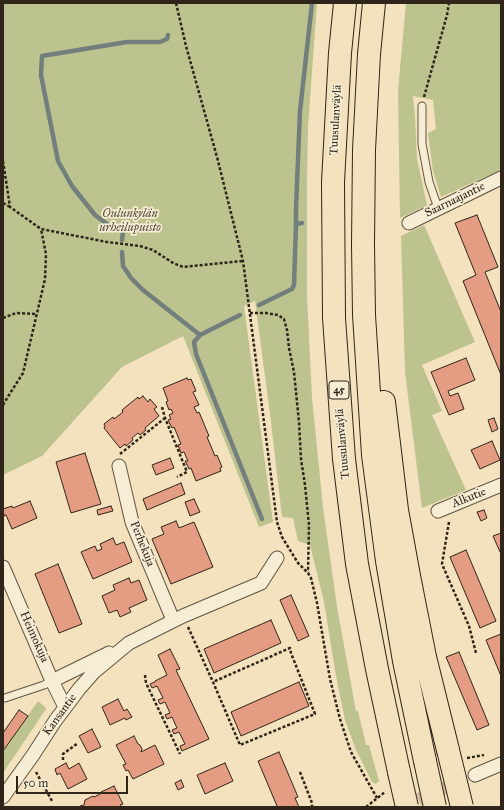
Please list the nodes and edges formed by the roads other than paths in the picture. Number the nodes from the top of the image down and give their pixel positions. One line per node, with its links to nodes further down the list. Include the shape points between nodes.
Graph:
1 (345, 3): 21 (highway, Tuusulanväylä / 45, bridge, via 333,182 334,318 343,452 357,564)
2 (374, 3): 7 (highway, via 364,150)
3 (422, 106): 5 (lane, via 422,144 429,182)
4 (501, 178): 5 (street, Saarnaajantie)
5 (438, 208): 6 (street, Saarnaajantie)
6 (409, 223)
7 (364, 315): 22 (highway, bridge, via 373,455 387,561 404,661); 23 (highway, bridge, via 382,388 397,510 424,657)
8 (119, 466): 13 (street, Perhekuja, via 132,522)
9 (501, 485): 10 (street, Alkutie)
10 (438, 511)
11 (277, 558): 13 (street, Kansantie, via 261,583)
12 (3, 567): 15 (street, Heimokuja)
13 (178, 618): 14 (street, Kansantie)
14 (129, 643): 15 (street, Kansantie); 17 (street, Kansantie, via 94,672)
15 (52, 681): 16 (lane); 17 (street, Heimokuja)
16 (5, 698)
17 (65, 707): 20 (street, Kansantie)
18 (501, 764): 19 (street)
19 (475, 776)
20 (3, 797)
21 (407, 807)
22 (435, 807)
23 (462, 807)

